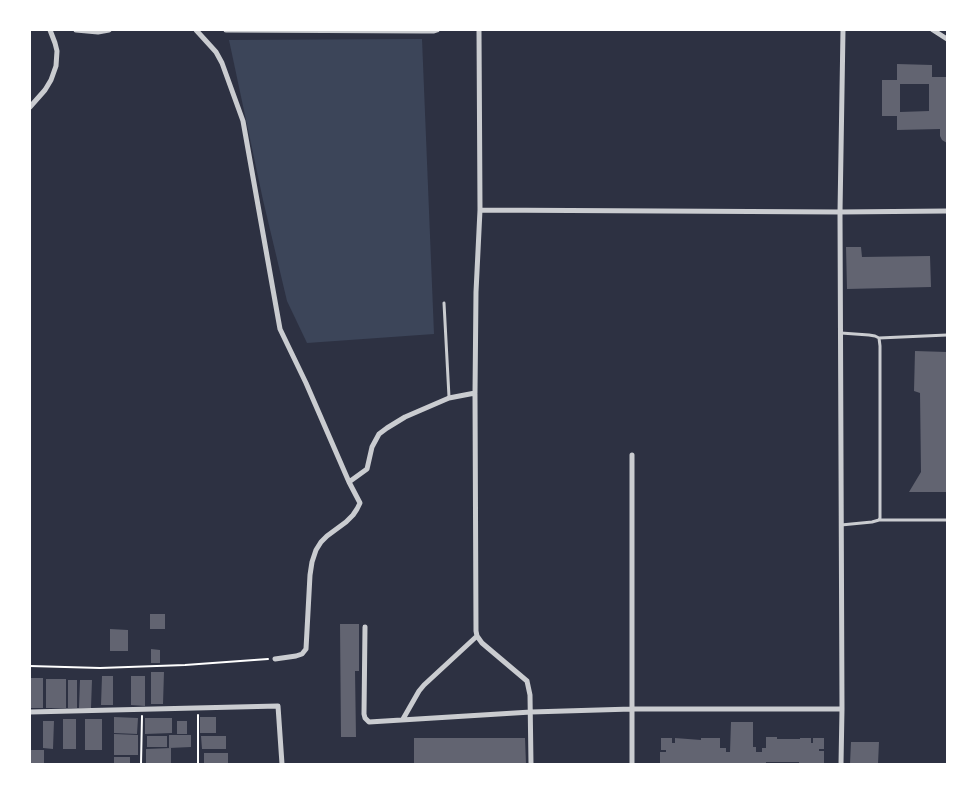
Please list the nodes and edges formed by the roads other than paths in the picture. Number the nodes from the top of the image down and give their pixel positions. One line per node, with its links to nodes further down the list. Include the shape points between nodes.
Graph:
1 (50, 30): 11 (street, via 57,51 56,66 45,90)
2 (76, 30): 3 (street)
3 (109, 30)
4 (196, 30): 22 (street, via 222,63 243,121 280,329)
5 (226, 30): 6 (street)
6 (437, 30)
7 (479, 30): 12 (street)
8 (842, 30): 14 (street)
9 (933, 30): 10 (street)
10 (947, 39)
11 (30, 107)
12 (480, 210): 14 (street); 19 (street)
13 (947, 211): 14 (street)
14 (840, 212): 16 (street)
15 (444, 303): 20 (lane)
16 (840, 333): 18 (lane); 25 (street)
17 (947, 335): 18 (lane)
18 (878, 338): 23 (lane)
19 (474, 392): 20 (street); 27 (street)
20 (449, 398): 22 (street, via 387,428 375,441 367,468)
21 (632, 454): 29 (street)
22 (349, 482): 28 (street, via 360,504 353,516 327,536 316,550 310,575 306,649 296,656)
23 (879, 520): 24 (lane); 25 (lane)
24 (947, 520)
25 (841, 525): 30 (street)
26 (366, 627): 33 (street, via 365,718 369,722)
27 (477, 636): 32 (street, via 527,681); 33 (street, via 424,685)
28 (275, 659)
29 (632, 709): 30 (street); 32 (street); 36 (street)
30 (842, 709): 37 (street)
31 (30, 712): 34 (street, via 278,706)
32 (531, 712): 33 (street); 35 (street)
33 (402, 720)
34 (282, 764)
35 (531, 764)
36 (632, 764)
37 (841, 764)

